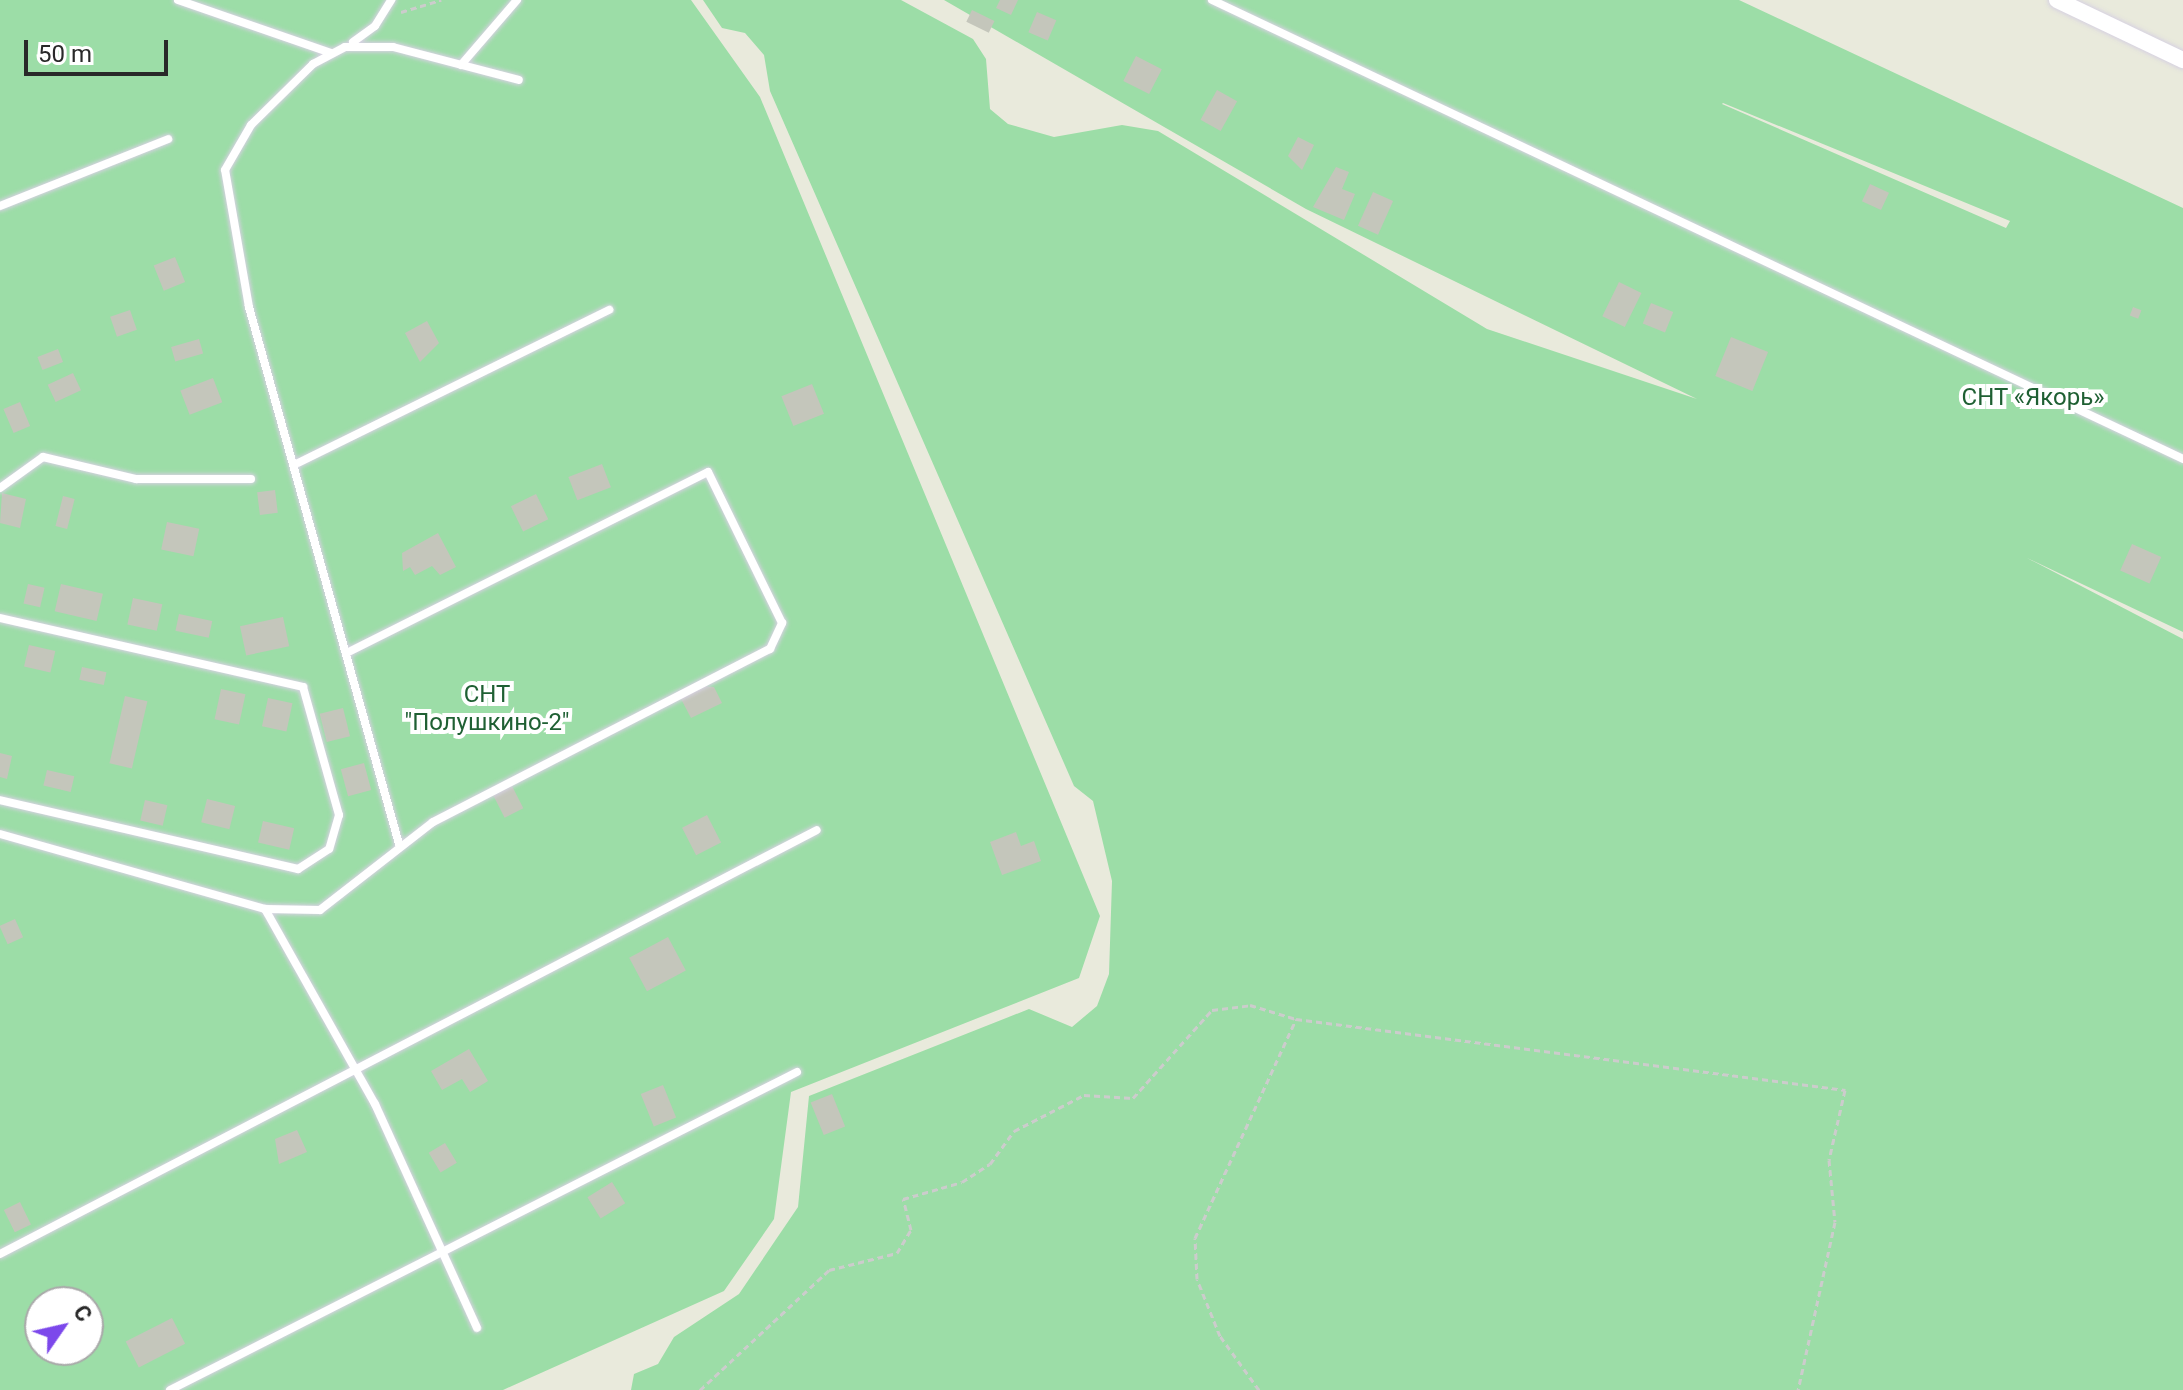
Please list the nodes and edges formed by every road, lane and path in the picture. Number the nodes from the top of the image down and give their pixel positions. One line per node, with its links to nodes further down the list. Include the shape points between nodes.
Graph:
1 (178, 0): 9 (lane)
2 (391, 0): 7 (lane)
3 (441, 0): 7 (path)
4 (517, 0): 11 (lane)
5 (1212, 0): 16 (lane)
6 (2057, 0): 10 (street)
7 (382, 18): 8 (lane)
8 (345, 47): 9 (lane); 11 (lane, via 376,44)
9 (332, 53): 17 (lane, via 241,135 225,170 249,307)
10 (2183, 60)
11 (461, 65): 12 (lane)
12 (519, 80)
13 (168, 139): 14 (lane)
14 (0, 206)
15 (609, 310): 17 (lane)
16 (2183, 459)
17 (298, 463): 21 (lane)
18 (251, 479): 19 (lane, via 136,479 43,457)
19 (0, 488)
20 (0, 618): 22 (lane, via 303,687 339,815 329,849 298,869)
21 (348, 652): 25 (lane); 25 (lane, via 708,472 782,623 770,649 551,757)
22 (0, 800)
23 (817, 830): 28 (lane)
24 (0, 834): 26 (lane)
25 (399, 844): 26 (lane, via 328,906 305,914)
26 (265, 909): 28 (lane)
27 (1296, 1019): 34 (path, via 1250,1005 1212,1010 1133,1098 1084,1095 1014,1131 990,1164 962,1182 903,1199 911,1230 897,1253 829,1270); 35 (path, via 1195,1238 1197,1279 1220,1336); 36 (path, via 1845,1090 1829,1160 1835,1222)
28 (355, 1071): 30 (lane); 31 (lane)
29 (797, 1072): 31 (lane)
30 (0, 1254)
31 (443, 1255): 32 (lane); 33 (lane)
32 (477, 1328)
33 (170, 1390)
34 (700, 1390)
35 (1259, 1390)
36 (1798, 1390)

